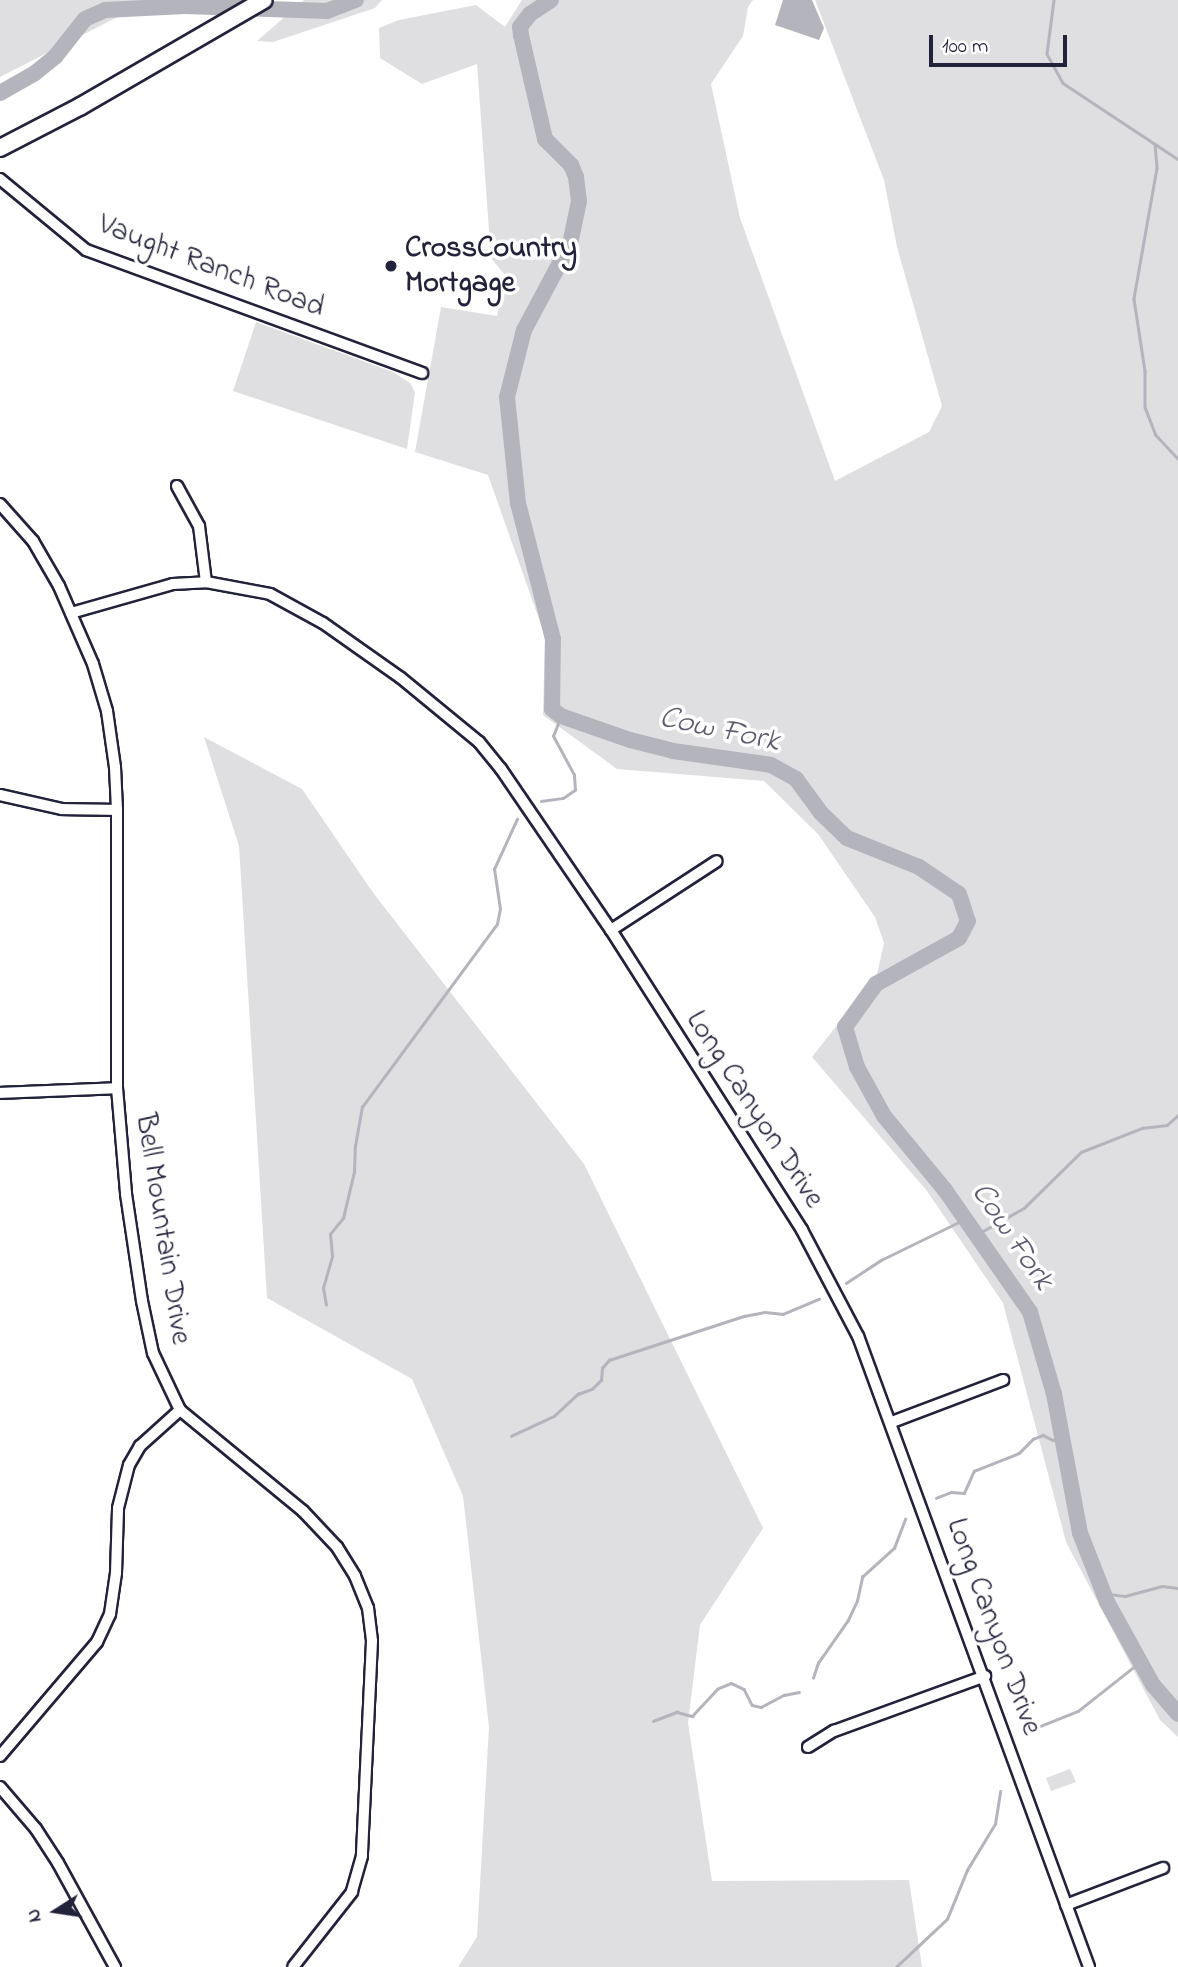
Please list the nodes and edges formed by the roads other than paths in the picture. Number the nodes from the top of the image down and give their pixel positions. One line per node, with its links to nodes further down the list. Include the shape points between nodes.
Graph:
1 (264, 0): 2 (main road)
2 (0, 148)
3 (0, 179): 4 (street, Vaught Ranch Road, via 86,250)
4 (422, 373)
5 (177, 486): 7 (street, via 199,526)
6 (0, 504): 8 (street, Bell Mountain Drive, via 33,541)
7 (206, 582): 8 (street, Long Canyon Drive, via 154,589); 12 (street, Long Canyon Drive, via 270,594 296,607 448,713 501,769)
8 (71, 613): 10 (street, Bell Mountain Drive, via 107,712)
9 (0, 795): 10 (street, via 62,809)
10 (117, 810): 13 (street, Bell Mountain Drive)
11 (716, 862): 12 (street)
12 (611, 930): 17 (street, Long Canyon Drive, via 824,1267)
13 (117, 1088): 14 (street); 16 (street, Bell Mountain Drive, via 142,1301 153,1353)
14 (0, 1093)
15 (1003, 1380): 17 (street)
16 (180, 1410): 20 (street, via 147,1438 129,1465 118,1508 110,1614 97,1642); 25 (street, Bell Mountain Drive, via 303,1511 337,1547 368,1608 372,1652 362,1856 352,1892)
17 (892, 1422): 18 (street, Long Canyon Drive)
18 (985, 1676): 19 (street, via 834,1731); 23 (street, Long Canyon Drive)
19 (808, 1747)
20 (0, 1756)
21 (0, 1787): 24 (street, via 58,1863)
22 (1163, 1868): 23 (street)
23 (1066, 1905): 26 (street, Long Canyon Drive)
24 (115, 1967)
25 (293, 1967)
26 (1088, 1967)

